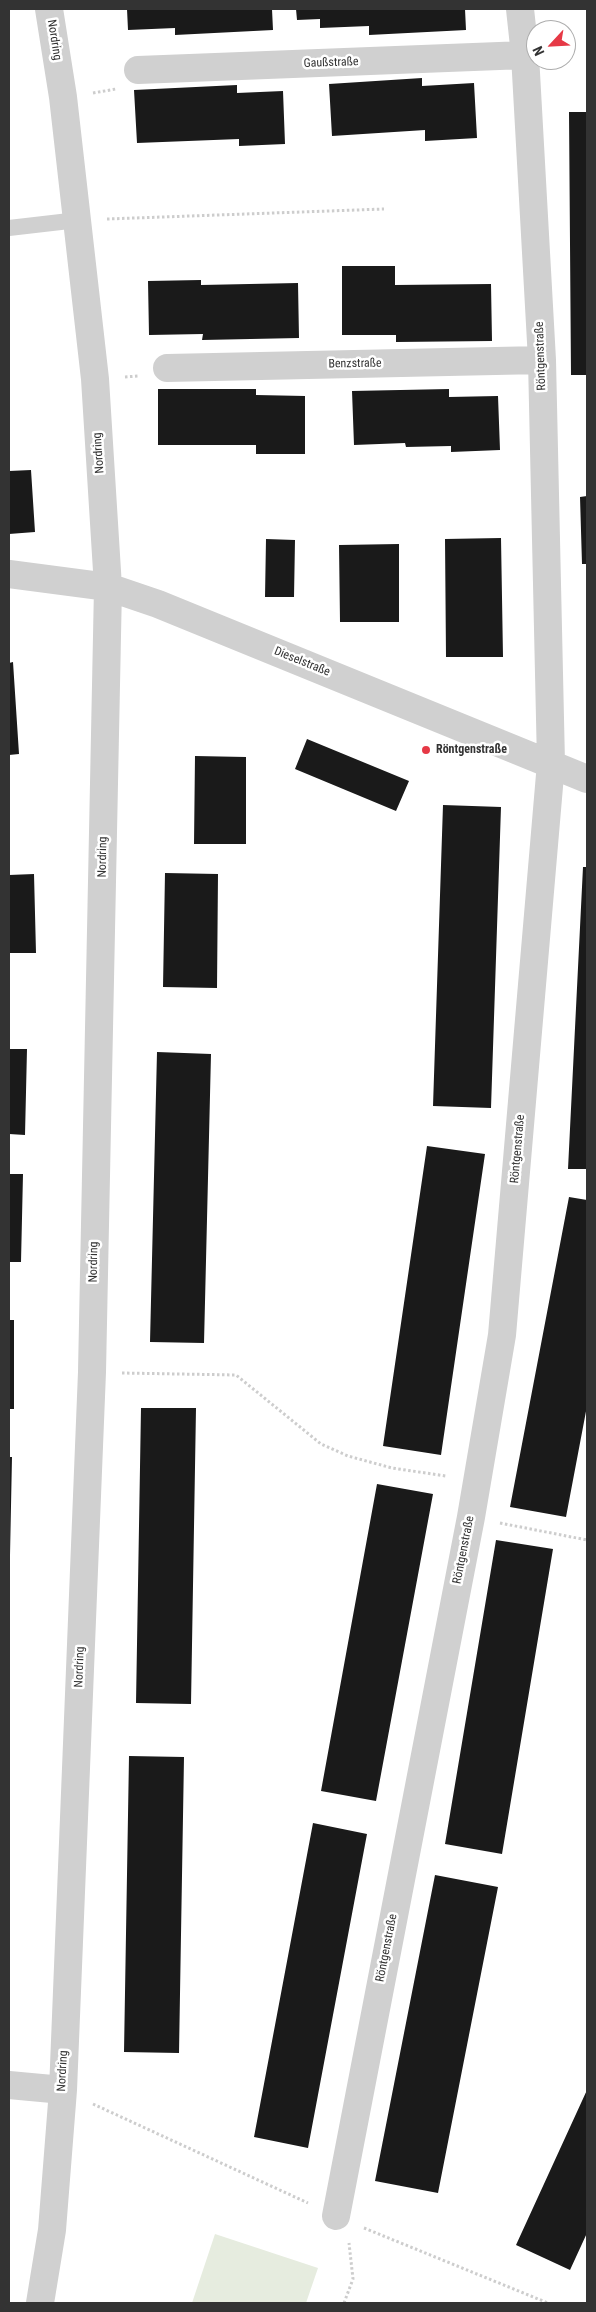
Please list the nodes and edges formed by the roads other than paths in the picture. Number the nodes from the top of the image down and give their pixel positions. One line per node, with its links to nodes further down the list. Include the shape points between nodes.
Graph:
1 (48, 9): 5 (street, Nordring)
2 (520, 9): 3 (street, Röntgenstraße)
3 (525, 55): 4 (street, Gaußstraße); 7 (street, Röntgenstraße)
4 (138, 70)
5 (78, 220): 6 (lane); 10 (street, Nordring, via 95,379)
6 (9, 228)
7 (542, 360): 8 (street, Benzstraße); 11 (street, Röntgenstraße)
8 (168, 368)
9 (9, 574): 10 (street, Dieselstraße)
10 (108, 587): 11 (street, Dieselstraße, via 158,604); 14 (street, Nordring, via 92,1372)
11 (552, 763): 12 (street, Dieselstraße); 15 (street, Röntgenstraße, via 502,1335 471,1517)
12 (587, 779)
13 (9, 2085): 14 (street)
14 (63, 2090): 16 (street, Nordring, via 52,2230)
15 (336, 2216)
16 (40, 2303)

